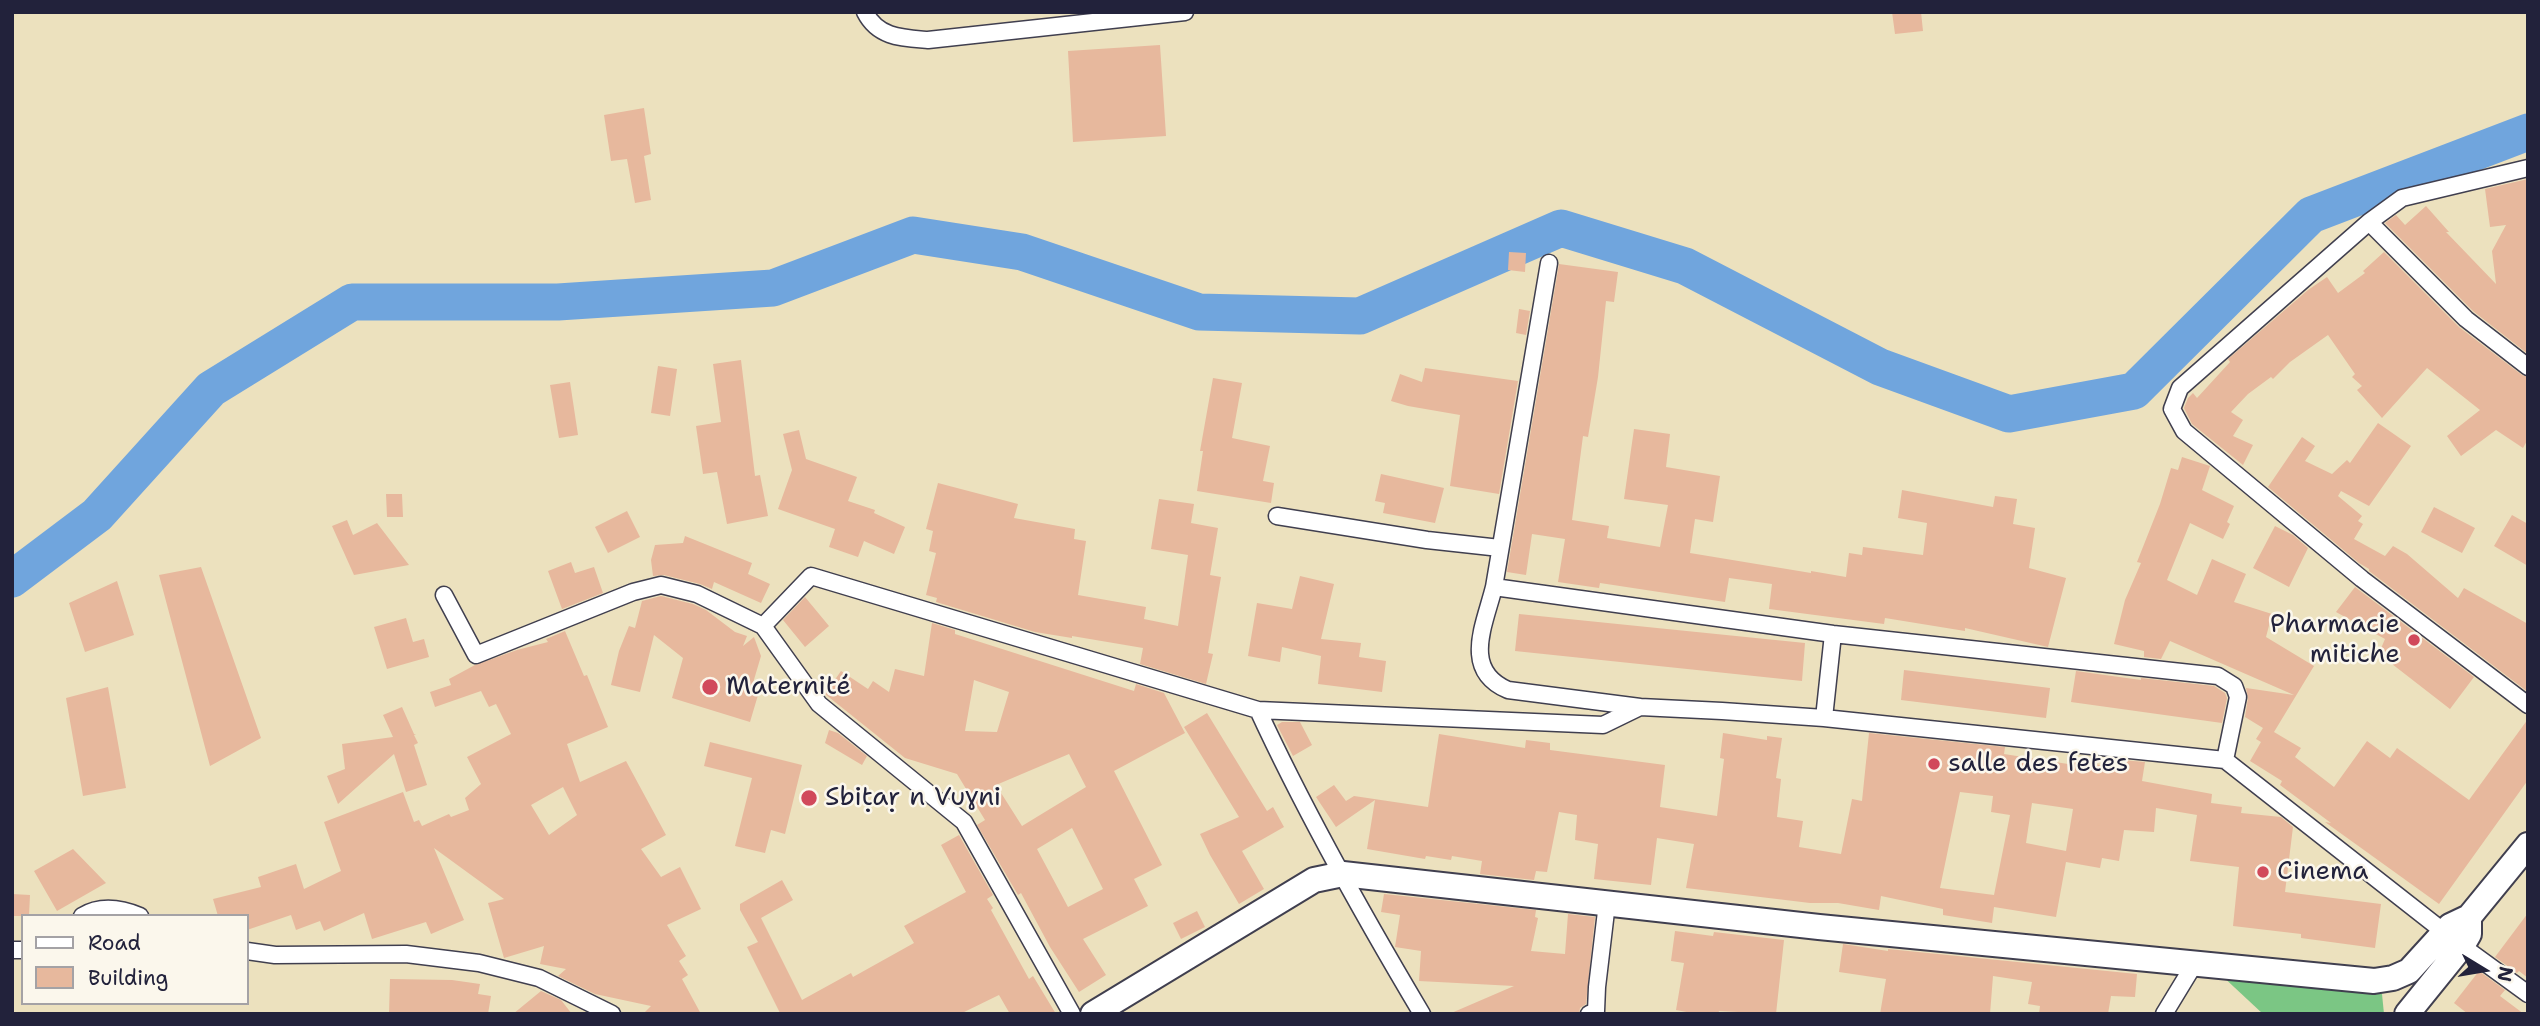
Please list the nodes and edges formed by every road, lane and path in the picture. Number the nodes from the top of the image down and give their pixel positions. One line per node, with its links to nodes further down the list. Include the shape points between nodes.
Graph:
1 (865, 12): 2 (street, via 881,32 928,40)
2 (1185, 12)
3 (2528, 167): 4 (street, via 2402,198)
4 (2369, 222): 6 (street, via 2466,319); 13 (street, via 2180,388 2172,409 2183,431 2362,579)
5 (1549, 263): 8 (street)
6 (2528, 367)
7 (1277, 516): 8 (street)
8 (1500, 548): 9 (street)
9 (1494, 587): 12 (street); 14 (street, via 1479,650 1488,677 1508,690)
10 (444, 594): 11 (street, via 476,655 661,585 697,594)
11 (763, 626): 15 (street, via 811,576); 28 (street, via 819,704 964,822)
12 (1833, 634): 16 (street); 17 (street, via 2218,676 2234,686 2238,697)
13 (2528, 705)
14 (1640, 707): 15 (street, via 1603,725); 16 (street)
15 (1258, 710): 19 (street, via 1290,780)
16 (1824, 718): 17 (street)
17 (2225, 760): 23 (street)
18 (2528, 845): 23 (main road, via 2469,917 2456,922)
19 (1343, 874): 20 (main road); 29 (main road, via 1314,880); 30 (street)
20 (1607, 903): 25 (main road); 31 (street, via 1596,1011)
21 (85, 914): 22 (street, via 104,908)
22 (131, 914)
23 (2454, 939): 25 (main road, via 2409,971 2374,981); 26 (street); 33 (main road)
24 (248, 951): 27 (street, via 406,954 479,963 539,978)
25 (2195, 963): 32 (street)
26 (2528, 995)
27 (611, 1014)
28 (1072, 1014)
29 (1093, 1014)
30 (1422, 1014)
31 (1589, 1014)
32 (2164, 1014)
33 (2407, 1014)

